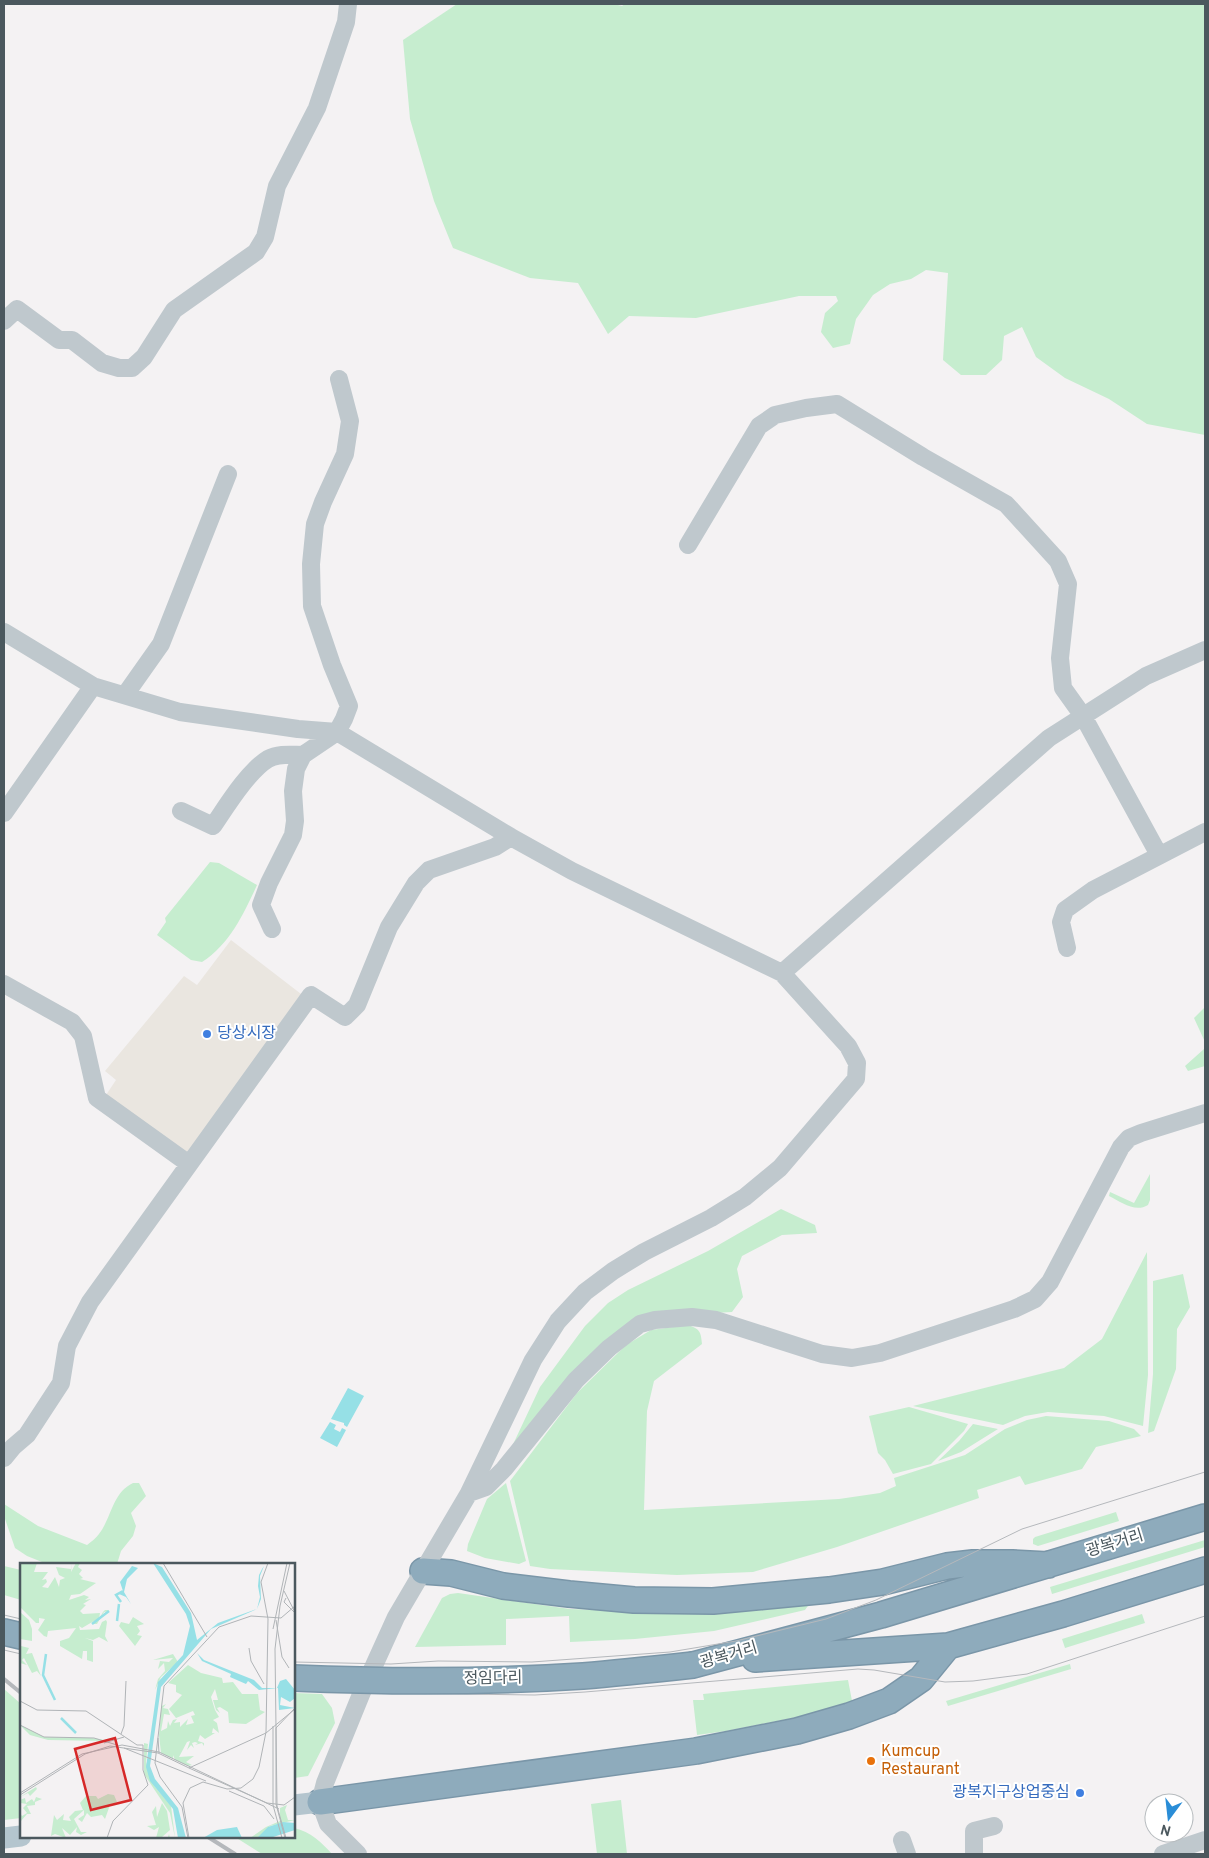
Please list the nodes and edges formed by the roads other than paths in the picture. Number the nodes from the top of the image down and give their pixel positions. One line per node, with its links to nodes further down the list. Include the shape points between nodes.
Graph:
1 (348, 4): 2 (street, via 346,22 317,108 277,186 265,236 256,252 174,310 144,357 132,368 119,368 102,363 72,340 59,340 17,308)
2 (4, 321)
3 (340, 379): 11 (street, via 350,421 345,454 315,524 312,564 312,606 349,706)
4 (228, 474): 9 (street, via 161,644)
5 (688, 545): 10 (street, via 758,426 775,415 837,404 1006,504 1058,561 1068,584 1060,658 1063,688)
6 (4, 632): 8 (street)
7 (1205, 650): 10 (street, via 1146,676)
8 (93, 686): 9 (street); 14 (street)
9 (125, 695): 11 (street, via 188,714)
10 (1083, 716): 17 (street); 20 (street, via 1049,738)
11 (336, 732): 12 (street); 16 (street)
12 (303, 755): 13 (street, via 268,759 252,773 213,826); 18 (street, via 296,769 293,791 293,835 261,905)
13 (181, 811)
14 (4, 813)
15 (1205, 832): 17 (street)
16 (511, 837): 20 (street, via 653,912); 23 (street, via 494,847 428,870 388,927 357,1005 346,1017 311,996)
17 (1159, 854): 19 (street, via 1093,890 1064,910 1060,922)
18 (272, 929)
19 (1068, 948)
20 (782, 973): 25 (street, via 848,1046 857,1063 856,1079 780,1168 745,1197 613,1271 586,1292 558,1321 534,1360)
21 (4, 984): 23 (street, via 72,1022 83,1036 97,1098)
22 (1205, 1113): 25 (street, via 1129,1138 1050,1282 1035,1299 1014,1309 889,1350 852,1358 822,1354 716,1320 692,1316 640,1324 576,1380 486,1487)
23 (189, 1164): 24 (street, via 90,1302 67,1346 62,1383 27,1435)
24 (4, 1458)
25 (469, 1493): 28 (street)
26 (1205, 1517): 27 (highway, 광복거리)
27 (1048, 1565): 28 (highway, via 947,1566 883,1582 713,1601 634,1600 569,1594 503,1586 451,1573); 33 (highway, 광복거리, via 882,1615)
28 (423, 1570): 35 (street, via 396,1617 362,1692)
29 (1205, 1570): 32 (highway, 광복거리)
30 (4, 1632): 31 (highway)
31 (20, 1636)
32 (948, 1646): 33 (highway, 광복거리); 35 (highway, via 921,1679 889,1701 797,1731 696,1751)
33 (693, 1666): 34 (highway, 정임다리, bridge, via 534,1678)
34 (295, 1678)
35 (320, 1802): 36 (main road); 41 (street, via 328,1824)
36 (295, 1805)
37 (994, 1826): 42 (street, via 974,1831)
38 (20, 1836): 39 (main road)
39 (4, 1838)
40 (1205, 1840): 43 (street)
41 (358, 1854)
42 (974, 1854)
43 (1163, 1854)

